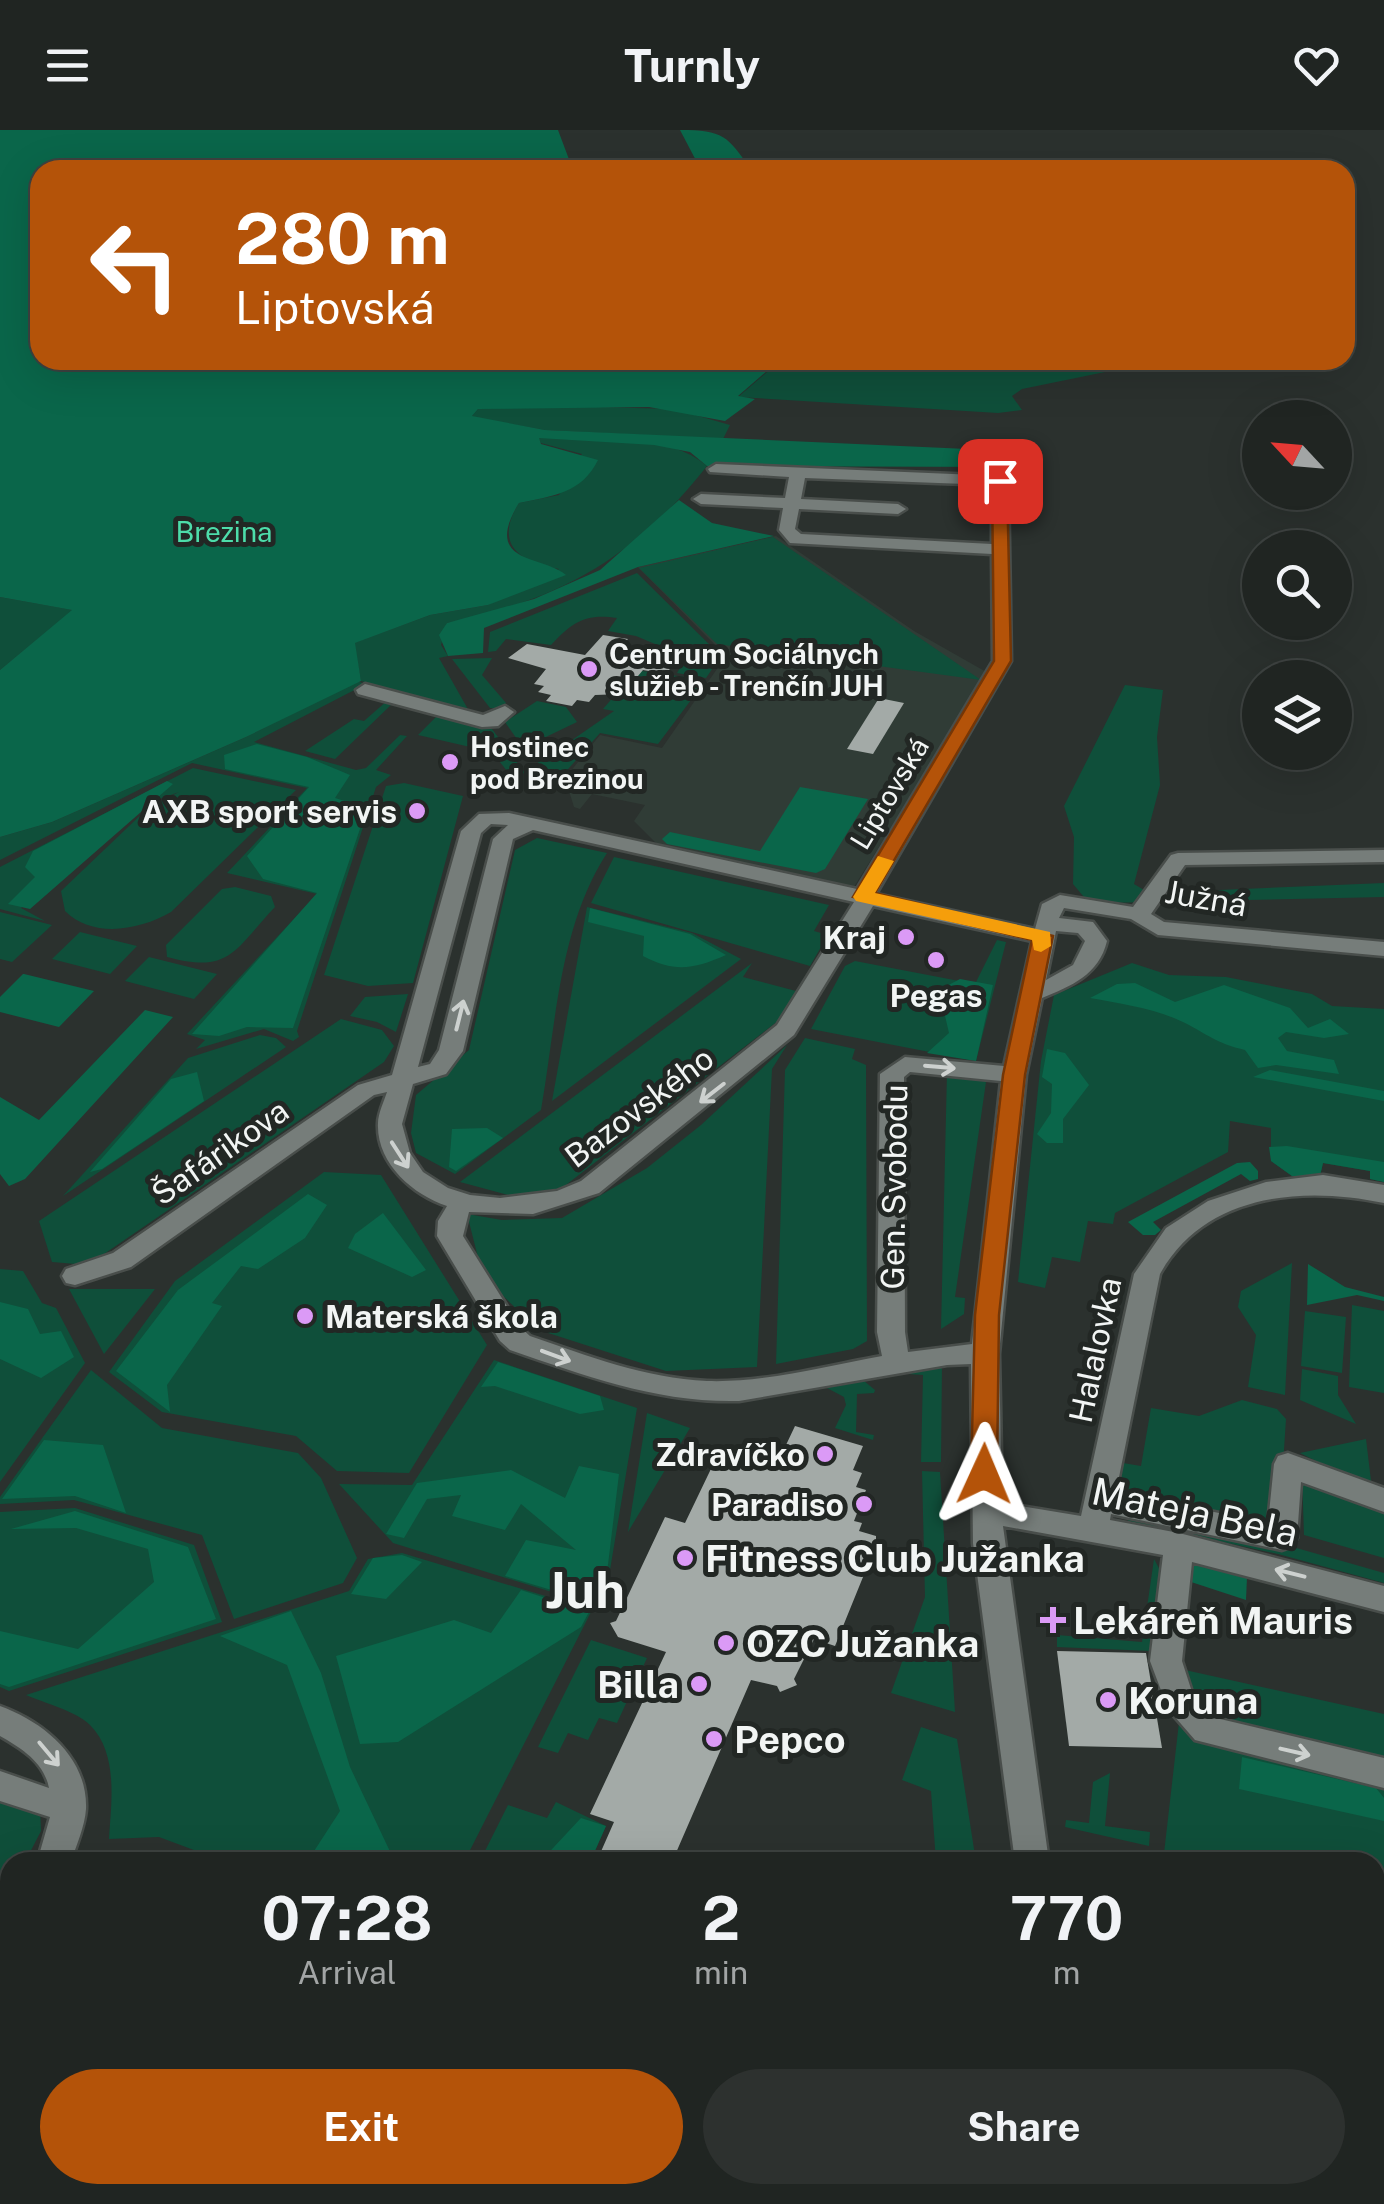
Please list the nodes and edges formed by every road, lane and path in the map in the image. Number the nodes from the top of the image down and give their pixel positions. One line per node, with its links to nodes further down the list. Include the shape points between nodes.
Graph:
1 (716, 469): 2 (street, Liptovská)
2 (798, 472): 4 (street); 6 (street, Liptovská, via 1000,481)
3 (701, 499): 4 (street)
4 (792, 504): 5 (street); 6 (street, via 787,530 796,538)
5 (898, 509)
6 (1001, 549): 11 (street, Liptovská, via 1002,661)
7 (365, 690): 8 (street, via 482,721)
8 (506, 712)
9 (520, 822): 11 (street, Liptovská); 17 (street, Šafárikova, one-way to 9, via 438,1069 451,1051 503,839); 17 (street, via 486,818 470,832)
10 (1384, 856): 12 (street, via 1178,860)
11 (865, 897): 13 (street, Liptovská); 19 (street, Bazovského, one-way to 19, via 786,1030 639,1152 576,1195 510,1210)
12 (1138, 914): 13 (street, Južná, via 1060,901 1050,909); 14 (street, Južná, via 1158,928)
13 (1045, 930): 15 (street); 15 (street, via 1085,927 1096,941 1094,959)
14 (1384, 950)
15 (1030, 994): 16 (street)
16 (1014, 1075): 21 (street); 22 (street, Gen. Svobodu, one-way to 16, via 890,1332 892,1074 905,1064)
17 (402, 1080): 19 (street, Bazovského, one-way to 19, via 391,1143 417,1177); 20 (street, Šafárikova, via 366,1090 122,1260)
18 (1384, 1194): 25 (street, Halalovka, via 1318,1184 1280,1190 1208,1212 1169,1238 1147,1274)
19 (461, 1203): 22 (street, one-way to 22, via 450,1236 500,1321 520,1342 668,1390 723,1392)
20 (74, 1276)
21 (985, 1354): 22 (street); 24 (street)
22 (897, 1364)
23 (1384, 1500): 25 (street, via 1288,1464 1282,1538)
24 (986, 1512): 25 (street, Mateja Bela); 33 (street)
25 (1096, 1515): 26 (street, Mateja Bela)
26 (1178, 1545): 27 (street, Mateja Bela, one-way to 26); 29 (street, one-way to 29, via 1166,1661 1179,1699 1206,1730)
27 (1384, 1600)
28 (0, 1720): 31 (street, one-way to 31, via 33,1736 58,1759)
29 (1384, 1773)
30 (0, 1786): 31 (street)
31 (69, 1809): 32 (street)
32 (57, 1852)
33 (1031, 1852)

